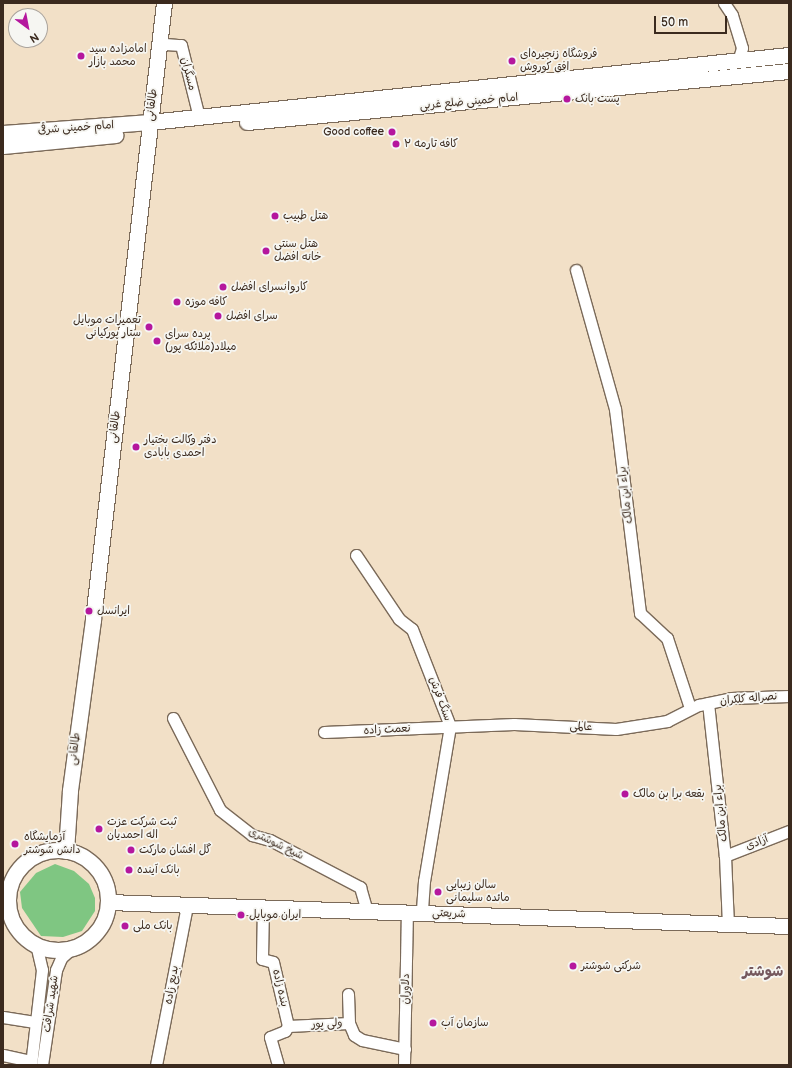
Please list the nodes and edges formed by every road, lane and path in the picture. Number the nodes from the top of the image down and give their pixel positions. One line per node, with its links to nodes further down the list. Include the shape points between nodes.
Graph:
1 (164, 3): 8 (main road, طالقانی)
2 (724, 3): 5 (street, via 732,15 742,48)
3 (165, 44): 7 (street, مسگران, via 181,45)
4 (789, 55): 5 (main road, امام خمینی ضلع غربی)
5 (738, 61): 7 (main road, امام خمینی ضلع غربی)
6 (789, 71): 8 (main road, امام خمینی ضلع غربی)
7 (199, 117): 8 (main road, امام خمینی ضلع غربی)
8 (149, 127): 9 (main road, امام خمینی شرقی); 10 (main road, امام خمینی شرقی); 20 (main road, طالقانی, via 93,619 70,790)
9 (3, 133)
10 (3, 146)
11 (576, 270): 15 (street, براء ابن مالک, via 615,409 640,613 667,638)
12 (356, 555): 17 (street, سنگ فرش, via 398,619 412,629)
13 (789, 696): 14 (street, نصراله کلکران, via 731,698)
14 (708, 703): 15 (street, عالمی); 21 (street, براء ابن مالک)
15 (690, 708): 17 (street, عالمی, via 667,721 616,729 514,724)
16 (173, 718): 26 (street, شیخ شوشتری, via 220,810 252,835 270,840 360,887)
17 (450, 726): 18 (street, نعمت زاده); 28 (street, سنگ فرش, via 424,881)
18 (324, 732)
19 (789, 831): 21 (street, آزادی)
20 (66, 851): 22 (main road, via 49,852 33,858 20,869 11,884); 23 (main road, via 80,855 92,863 101,874)
21 (726, 856): 29 (street, براء ابن مالک)
22 (6, 900): 31 (main road, via 12,919 21,934)
23 (108, 902): 24 (main road, شریعتی); 32 (main road, via 105,917 98,931 86,942)
24 (187, 905): 25 (main road, شریعتی); 42 (street, بدیع زاده)
25 (263, 906): 26 (main road, شریعتی); 37 (street, بنده زاده, via 262,959 273,962)
26 (367, 911): 27 (main road, شریعتی)
27 (407, 913): 28 (main road, شریعتی); 38 (street, دلاوران)
28 (422, 913): 29 (main road, شریعتی)
29 (728, 924): 30 (main road, شریعتی)
30 (789, 926)
31 (36, 945): 32 (main road, via 54,950); 35 (street, شهید شرافت, via 42,970)
32 (72, 948): 41 (street, شهید شرافت, via 61,958 56,970)
33 (348, 994): 36 (street)
34 (3, 1017): 35 (street)
35 (35, 1022): 40 (street, شهید شرافت)
36 (349, 1023): 37 (street, ولی پور); 38 (street, ولی پور, via 354,1035 362,1040)
37 (288, 1026): 43 (street, via 285,1031 270,1037)
38 (404, 1049): 44 (street, دلاوران)
39 (3, 1055): 40 (street)
40 (31, 1063)
41 (42, 1065)
42 (156, 1065)
43 (278, 1065)
44 (404, 1065)

